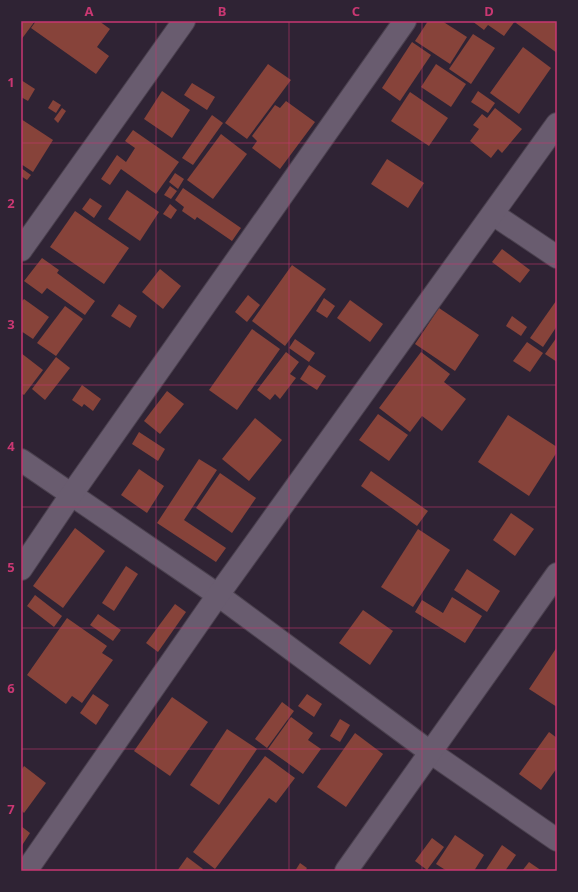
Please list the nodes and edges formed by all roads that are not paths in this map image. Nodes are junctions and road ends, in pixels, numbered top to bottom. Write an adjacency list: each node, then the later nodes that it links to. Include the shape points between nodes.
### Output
1 (184, 21): 5 (street)
2 (405, 21): 8 (street)
3 (557, 124): 4 (street)
4 (493, 214): 6 (street); 11 (street)
5 (21, 250)
6 (557, 257)
7 (21, 460): 8 (street)
8 (71, 494): 9 (street); 11 (street)
9 (21, 569)
10 (557, 574): 12 (street)
11 (218, 595): 12 (street); 14 (street)
12 (430, 752): 13 (street); 15 (street)
13 (557, 840)
14 (26, 871)
15 (346, 871)

